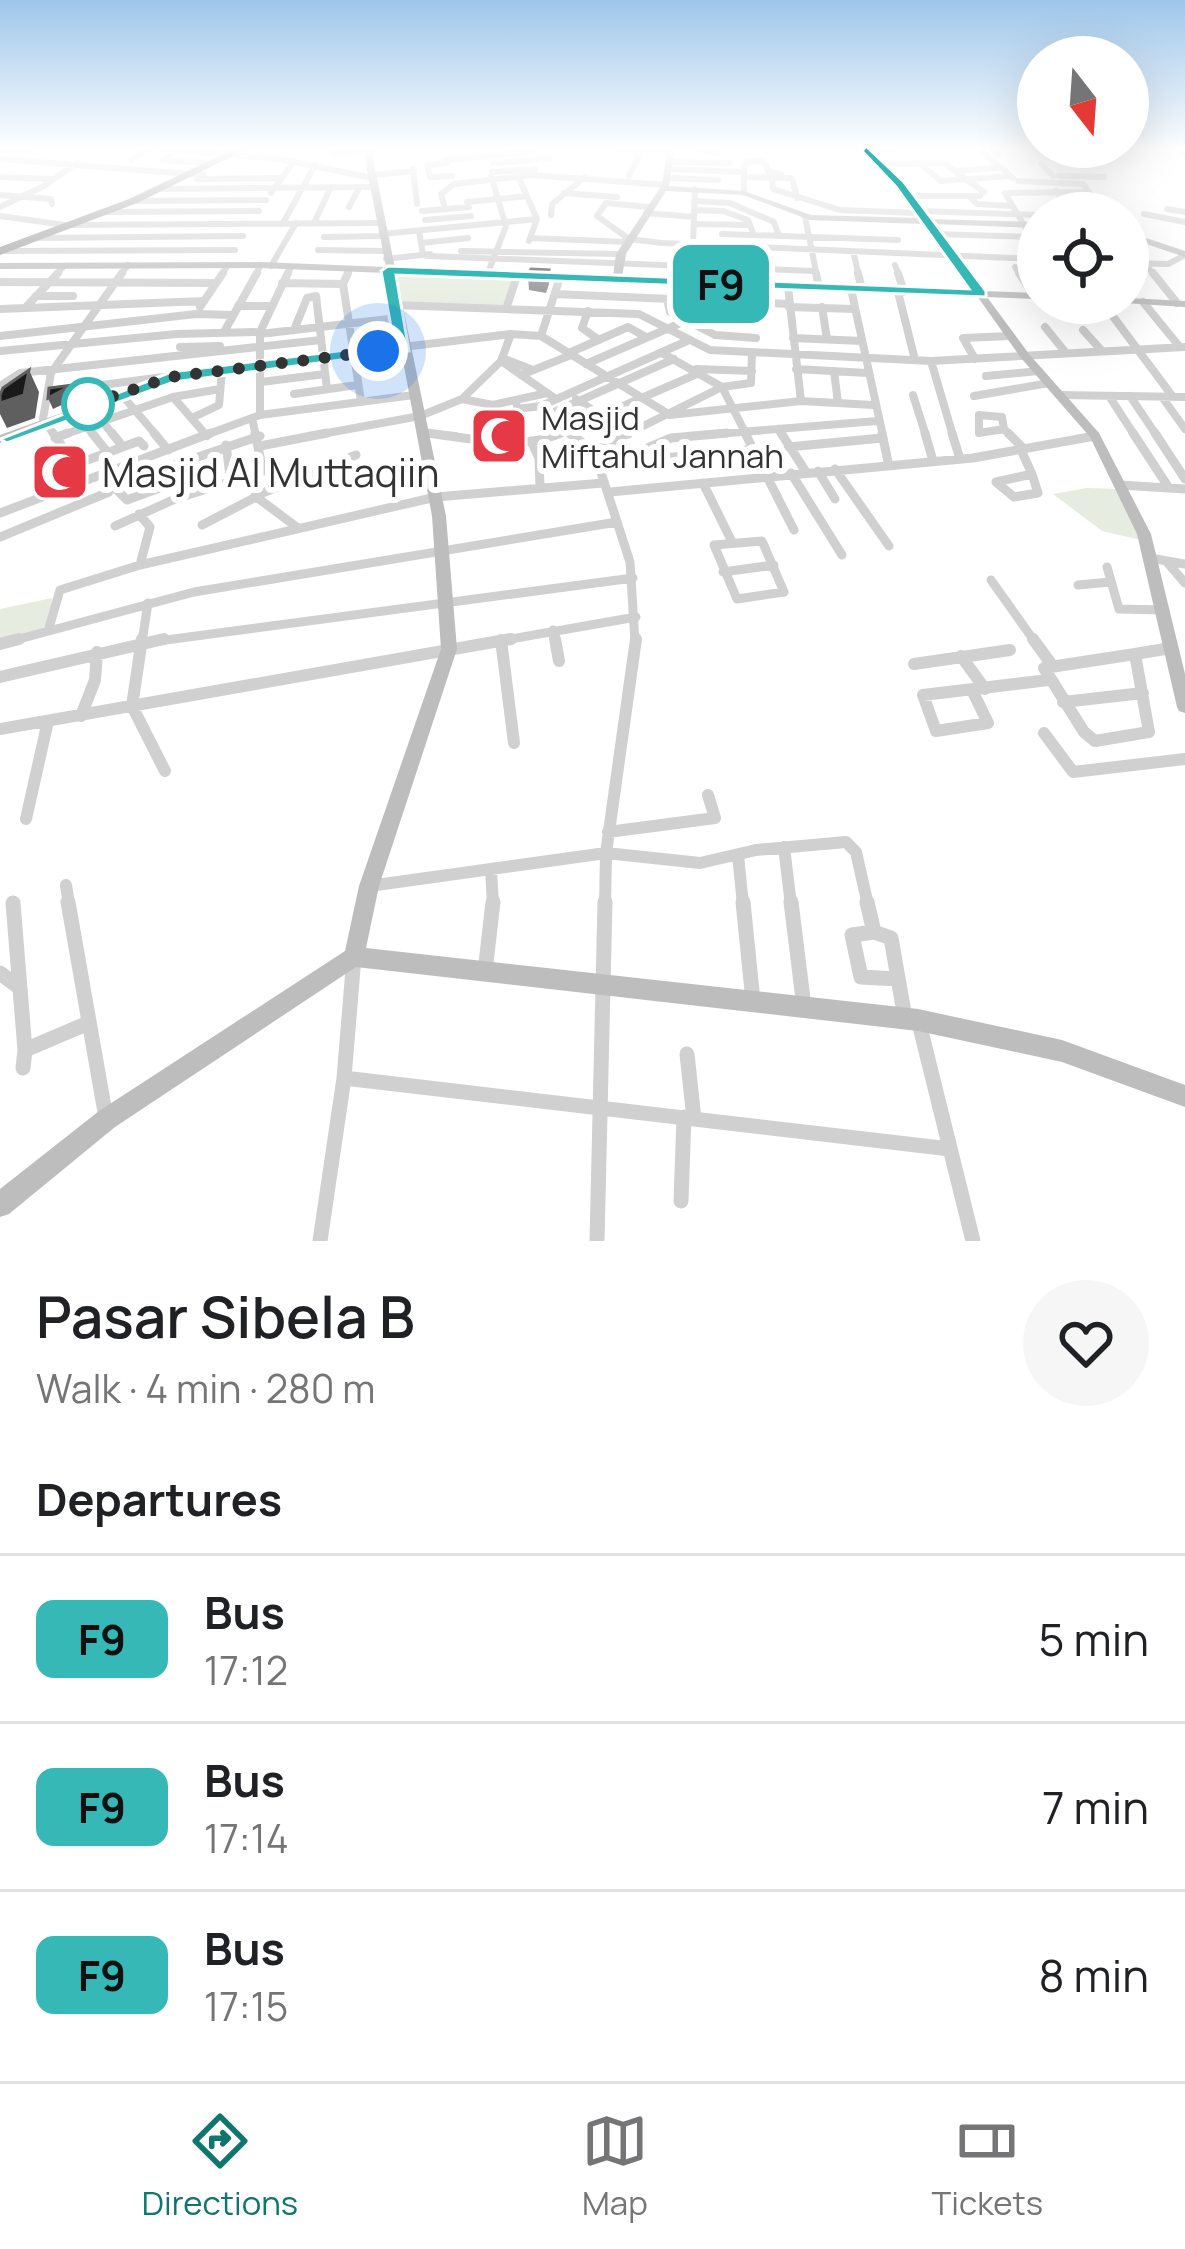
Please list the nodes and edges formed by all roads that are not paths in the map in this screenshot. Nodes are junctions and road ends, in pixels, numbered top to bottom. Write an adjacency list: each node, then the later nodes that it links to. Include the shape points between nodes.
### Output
1 (117, 207): 30 (highway)
2 (156, 207): 31 (street)
3 (262, 207): 27 (street)
4 (292, 207): 48 (street)
5 (322, 207): 50 (street)
6 (377, 207): 62 (main road)
7 (420, 207): 32 (street)
8 (473, 207): 22 (street)
9 (500, 207): 56 (street)
10 (530, 207): 53 (street)
11 (552, 207): 36 (street)
12 (601, 207): 58 (street, via 597,216)
13 (620, 207): 58 (street)
14 (639, 207): 26 (street)
15 (649, 207): 26 (main road)
16 (702, 207): 23 (street)
17 (740, 207): 35 (street)
18 (776, 207): 35 (street)
19 (780, 207): 40 (main road)
20 (820, 207): 39 (street)
21 (915, 207): 37 (main road)
22 (469, 208): 25 (street); 32 (street); 57 (street)
23 (694, 208): 26 (street); 28 (street); 60 (street); 85 (street)
24 (1167, 208): 33 (street)
25 (445, 209): 32 (street)
26 (648, 210): 80 (main road)
27 (259, 211): 31 (street); 52 (street)
28 (723, 211): 41 (street); 60 (street)
29 (0, 212): 44 (street)
30 (103, 212): 31 (street); 54 (highway)
31 (154, 212): 55 (street)
32 (421, 212): 59 (street); 63 (street)
33 (1185, 212)
34 (39, 213): 44 (street)
35 (757, 214): 41 (street); 67 (street, via 775,223)
36 (551, 215)
37 (921, 215): 39 (street); 43 (street, via 956,208); 45 (main road); 46 (main road); 64 (main road)
38 (1149, 215): 47 (street)
39 (838, 216): 40 (main road); 42 (main road); 76 (street)
40 (805, 217): 71 (street)
41 (744, 219): 61 (street)
42 (862, 219): 45 (main road); 78 (street)
43 (1017, 219)
44 (22, 220): 54 (street)
45 (886, 220): 81 (street)
46 (1017, 220)
47 (1185, 222)
48 (283, 223): 49 (street); 52 (street)
49 (296, 223): 50 (street); 122 (street)
50 (314, 223): 51 (street)
51 (330, 223): 62 (street); 70 (street)
52 (251, 224): 55 (street); 66 (street)
53 (535, 224): 56 (street); 75 (street); 79 (street)
54 (66, 225): 55 (street); 72 (highway)
55 (143, 225): 73 (street)
56 (506, 225): 57 (street); 88 (street)
57 (470, 226): 59 (street); 74 (street)
58 (611, 226): 80 (street)
59 (424, 230): 63 (street); 83 (street)
60 (722, 230): 61 (street); 86 (street)
61 (753, 230): 67 (street)
62 (381, 231): 63 (street); 70 (street); 109 (main road)
63 (402, 232)
64 (935, 234): 65 (street); 105 (main road)
65 (980, 235): 68 (street); 106 (street)
66 (243, 236): 73 (street); 95 (street)
67 (779, 236): 71 (street)
68 (1005, 236): 69 (street); 111 (street)
69 (1017, 236)
70 (324, 237): 96 (street)
71 (808, 237): 76 (street); 93 (street)
72 (32, 238): 73 (street); 91 (highway)
73 (133, 238): 94 (street)
74 (469, 238): 83 (street); 97 (street)
75 (530, 238): 79 (street); 92 (street)
76 (839, 238): 77 (street)
77 (859, 238): 78 (street); 99 (street)
78 (870, 239): 81 (street)
79 (568, 240): 82 (street)
80 (629, 240): 82 (street); 84 (street); 108 (main road)
81 (898, 240): 100 (street)
82 (581, 241): 102 (street)
83 (421, 243): 104 (street)
84 (662, 243): 85 (street); 117 (street)
85 (693, 244): 86 (street); 125 (street)
86 (722, 245): 87 (street); 126 (street)
87 (749, 247): 89 (street); 129 (street)
88 (497, 248): 92 (street); 97 (street); 107 (street)
89 (779, 248): 93 (street); 130 (street)
90 (1149, 248): 103 (main road)
91 (3, 249): 94 (street)
92 (527, 249): 98 (street)
93 (810, 249): 99 (street); 131 (street)
94 (122, 250): 95 (street); 114 (street)
95 (235, 250): 116 (street)
96 (318, 250): 109 (street); 124 (street)
97 (473, 250): 104 (street)
98 (550, 250): 102 (street); 110 (street)
99 (858, 251): 100 (street); 148 (street)
100 (907, 253): 105 (street)
101 (1149, 253): 113 (street)
102 (572, 254): 108 (street); 108 (street); 110 (street)
103 (1185, 254): 113 (street)
104 (423, 255): 107 (street); 109 (street)
105 (951, 255): 106 (street); 151 (main road)
106 (989, 256): 111 (street)
107 (493, 259): 110 (street); 132 (street)
108 (620, 259): 117 (street); 135 (main road)
109 (386, 260): 128 (main road); 132 (main road); 168 (main road)
110 (551, 260): 134 (street)
111 (1015, 262): 119 (street)
112 (1149, 263): 113 (street)
113 (1171, 263)
114 (110, 265): 115 (main road); 121 (main road)
115 (128, 265): 116 (main road); 139 (street)
116 (227, 265): 122 (main road); 140 (street)
117 (656, 265): 125 (street)
118 (895, 265): 149 (street)
119 (1017, 265)
120 (0, 266): 121 (main road)
121 (64, 266): 138 (street)
122 (266, 266): 123 (main road); 170 (street)
123 (291, 267): 124 (main road); 141 (street)
124 (310, 267): 128 (main road)
125 (692, 267): 126 (street); 142 (street)
126 (723, 267): 129 (street)
127 (1149, 267): 167 (street)
128 (350, 268): 143 (street)
129 (751, 268): 130 (street); 145 (street)
130 (783, 270): 131 (street)
131 (815, 271): 147 (street)
132 (487, 275): 133 (main road)
133 (517, 276): 134 (main road); 174 (street)
134 (556, 277): 135 (main road); 150 (street)
135 (617, 280): 136 (main road)
136 (645, 281): 142 (main road); 158 (street)
137 (0, 282): 138 (street)
138 (47, 283): 139 (street); 154 (street)
139 (115, 283): 140 (street); 163 (street)
140 (216, 283): 162 (street)
141 (282, 283): 143 (street); 152 (street)
142 (692, 283): 144 (main road)
143 (343, 284): 156 (street)
144 (710, 284): 145 (main road); 161 (street)
145 (752, 285): 146 (main road)
146 (788, 286): 147 (main road); 169 (street)
147 (819, 288): 148 (main road)
148 (856, 290): 149 (main road); 176 (street)
149 (901, 292): 151 (main road); 231 (street)
150 (555, 293): 158 (street); 178 (street)
151 (980, 294): 153 (main road); 202 (main road)
152 (277, 295): 157 (street); 171 (street)
153 (1017, 295)
154 (35, 296): 155 (street); 172 (street)
155 (73, 296)
156 (345, 297): 157 (street); 187 (street)
157 (314, 298): 192 (street); 194 (street)
158 (642, 298): 159 (street); 182 (street)
159 (667, 298): 160 (street); 185 (street, via 668,311)
160 (694, 299): 161 (street); 180 (street)
161 (710, 300): 164 (street)
162 (204, 301): 163 (street); 181 (street)
163 (99, 302): 172 (street); 190 (street)
164 (728, 302): 166 (street); 186 (street)
165 (1149, 302): 167 (main road)
166 (755, 303): 169 (street); 188 (street)
167 (1181, 303)
168 (394, 304): 174 (street); 184 (main road)
169 (789, 305): 173 (street); 205 (street)
170 (238, 306): 171 (street); 183 (street)
171 (272, 306): 198 (street)
172 (26, 307): 175 (street)
173 (822, 307): 176 (street); 206 (street)
174 (506, 308): 178 (street)
175 (0, 309)
176 (855, 309): 210 (street)
177 (1149, 309): 215 (street)
178 (550, 310): 179 (street); 201 (street)
179 (588, 311): 182 (street); 208 (street, via 582,328)
180 (706, 312): 185 (street); 186 (street)
181 (196, 314): 183 (street); 190 (street)
182 (639, 314): 193 (street)
183 (232, 315): 196 (street)
184 (397, 318): 187 (street); 213 (main road)
185 (687, 321): 193 (street); 204 (street, via 715,335)
186 (730, 322): 188 (street)
187 (348, 323): 192 (street); 223 (street)
188 (755, 324): 204 (street)
189 (1118, 324): 214 (street)
190 (82, 326): 200 (street); 211 (street)
191 (1046, 327): 222 (street)
192 (314, 328): 194 (street); 207 (street)
193 (666, 329): 203 (street); 209 (street)
194 (294, 330): 198 (street)
195 (1083, 330): 216 (street)
196 (224, 332): 197 (street); 198 (street)
197 (188, 333): 211 (street); 218 (street)
198 (260, 333): 212 (street)
199 (511, 334): 201 (street); 213 (street); 228 (street)
200 (0, 335)
201 (541, 336): 224 (street)
202 (1010, 336): 225 (main road); 230 (street, via 963,338)
203 (646, 338): 208 (street, via 628,328); 234 (street)
204 (756, 338): 220 (street)
205 (793, 338): 206 (street); 221 (street)
206 (827, 339): 210 (street)
207 (321, 340): 212 (street); 227 (street)
208 (599, 340): 224 (street)
209 (687, 341): 219 (street); 220 (street)
210 (862, 341): 226 (street)
211 (70, 344): 217 (street); 244 (street)
212 (260, 347): 218 (street); 235 (street)
213 (403, 347): 223 (main road); 266 (main road)
214 (1136, 348): 215 (street); 216 (street); 273 (street)
215 (1183, 349)
216 (1102, 350): 222 (street)
217 (0, 351)
218 (176, 352): 233 (street); 250 (street)
219 (662, 352): 229 (street); 251 (street)
220 (754, 352): 221 (street); 240 (street)
221 (794, 353): 226 (street); 236 (street)
222 (1066, 353): 225 (street)
223 (353, 354): 227 (main road); 256 (street)
224 (570, 354): 234 (street); 237 (street)
225 (1025, 356): 230 (street); 242 (main road)
226 (865, 357): 231 (street); 247 (street)
227 (324, 358): 235 (main road); 246 (street)
228 (501, 359): 237 (street); 248 (street); 274 (street)
229 (674, 359): 239 (street); 255 (street)
230 (975, 359): 232 (street)
231 (915, 360): 232 (street)
232 (931, 361): 323 (street)
233 (122, 364): 244 (street); 263 (street)
234 (586, 364): 251 (street)
235 (260, 366): 238 (main road); 254 (street)
236 (796, 369): 241 (street); 278 (street)
237 (533, 370): 248 (street)
238 (222, 371): 250 (main road); 260 (street)
239 (694, 371): 240 (street); 257 (street); 275 (street)
240 (752, 371): 257 (street, via 751,383)
241 (834, 371): 247 (street); 279 (street)
242 (1039, 371): 249 (street); 262 (main road)
243 (0, 373): 245 (street)
244 (51, 373): 245 (street); 253 (street); 288 (street)
245 (20, 374): 258 (street)
246 (325, 374): 252 (street); 261 (street)
247 (867, 374): 280 (street)
248 (521, 375): 269 (street)
249 (986, 376)
250 (171, 377): 263 (main road)
251 (605, 377): 255 (street); 265 (street)
252 (293, 378): 254 (street); 264 (street)
253 (40, 381)
254 (260, 382): 285 (street)
255 (616, 384): 275 (street); 277 (street)
256 (357, 385): 261 (street); 276 (street)
257 (722, 387): 281 (street); 284 (street)
258 (0, 388)
259 (73, 389): 263 (street)
260 (220, 389): 272 (street); 286 (street, via 218,406)
261 (327, 389): 264 (street)
262 (1054, 389): 268 (street); 270 (street); 302 (main road)
263 (119, 390): 282 (street); 288 (main road)
264 (294, 394): 283 (street)
265 (568, 394): 269 (street); 277 (street)
266 (414, 395): 276 (street); 293 (main road)
267 (914, 395): 325 (street)
268 (1109, 395): 271 (street); 344 (street)
269 (552, 396): 274 (street, via 494,407); 309 (street, via 517,406)
270 (974, 396)
271 (1130, 396): 273 (street); 335 (street)
272 (173, 397): 282 (street); 286 (street)
273 (1174, 397): 297 (street)
274 (462, 399): 293 (street)
275 (641, 399): 284 (street); 287 (street)
276 (361, 401): 283 (street)
277 (579, 402): 287 (street); 300 (street, via 545,416)
278 (800, 402): 279 (street); 281 (street); 292 (street)
279 (838, 403): 280 (street)
280 (873, 405): 289 (street)
281 (734, 409): 284 (street); 299 (street)
282 (135, 410): 290 (street); 316 (street)
283 (294, 410): 285 (street)
284 (666, 414): 298 (street)
285 (256, 416): 291 (street); 308 (street)
286 (192, 418): 301 (street)
287 (602, 418): 298 (street); 300 (street)
288 (43, 419): 303 (street); 305 (main road)
289 (877, 421): 292 (street); 304 (street)
290 (102, 422): 294 (street); 313 (street)
291 (235, 424): 301 (street); 306 (street)
292 (818, 424): 295 (street); 310 (street)
293 (422, 425): 308 (street); 309 (street); 346 (main road)
294 (87, 427): 303 (street); 319 (street)
295 (778, 429): 299 (street); 314 (street)
296 (1004, 429): 296 (street, via 975,433 980,414 1002,417); 317 (street)
297 (1185, 429)
298 (635, 431): 307 (street); 318 (street)
299 (746, 431): 307 (street); 315 (street)
300 (567, 434): 309 (street); 318 (street)
301 (207, 436): 316 (street)
302 (1095, 436): 317 (street); 339 (main road)
303 (55, 438): 327 (street)
304 (882, 438): 310 (street); 326 (street)
305 (0, 439)
306 (242, 440): 308 (street); 312 (street)
307 (663, 440): 321 (street); 324 (street)
308 (260, 441): 338 (street, via 263,472)
309 (526, 441): 341 (street, via 539,458)
310 (832, 442): 314 (street)
311 (144, 446): 313 (street)
312 (226, 446): 322 (street); 338 (street)
313 (123, 447): 319 (street)
314 (788, 447): 329 (street)
315 (755, 449): 321 (street); 334 (street)
316 (168, 450): 332 (street)
317 (1023, 450): 323 (street); 331 (street)
318 (594, 451): 342 (street)
319 (108, 453): 327 (street)
320 (356, 455): 345 (street)
321 (674, 457): 324 (street)
322 (190, 459): 333 (street); 340 (street)
323 (959, 459): 325 (street)
324 (632, 461): 343 (street)
325 (933, 461): 326 (street)
326 (888, 463): 328 (street)
327 (74, 465): 336 (street)
328 (835, 469): 329 (street); 358 (street)
329 (812, 472): 330 (street); 347 (street)
330 (790, 473): 334 (street); 360 (street)
331 (1034, 473)
332 (100, 475): 336 (street); 340 (street); 356 (street, via 111,491)
333 (195, 475): 338 (street, via 201,487); 340 (street, via 127,500)
334 (768, 476): 337 (street); 355 (street)
335 (1185, 479)
336 (86, 481): 349 (street)
337 (703, 483): 343 (street); 357 (street)
338 (230, 484): 350 (street, via 187,494)
339 (1120, 485): 344 (street); 361 (main road)
340 (112, 486)
341 (541, 487): 342 (street); 346 (street)
342 (606, 488): 343 (street); 351 (street)
343 (643, 489)
344 (1177, 489): 348 (street)
345 (256, 497): 353 (street); 354 (street)
346 (436, 497): 354 (street); 359 (main road)
347 (836, 500)
348 (1185, 501)
349 (0, 513)
350 (145, 520): 352 (street); 363 (street)
351 (617, 522): 359 (street); 367 (street)
352 (115, 526)
353 (202, 526)
354 (298, 528): 363 (street)
355 (794, 530)
356 (0, 537)
357 (732, 542): 364 (street, via 762,542); 366 (street, via 714,545)
358 (889, 546)
359 (441, 549): 372 (main road); 373 (street)
360 (842, 555)
361 (1158, 560): 362 (street); 370 (street); 374 (main road)
362 (1185, 564)
363 (140, 565): 376 (street, via 64,587)
364 (774, 565): 366 (street); 366 (street, via 784,589 776,597 734,598)
365 (1107, 567): 369 (street)
366 (723, 572)
367 (633, 578): 372 (street); 375 (street)
368 (991, 580): 389 (street)
369 (1104, 583): 371 (street); 374 (street, via 1124,611)
370 (1185, 583)
371 (1078, 585)
372 (445, 600): 379 (street); 382 (main road)
373 (148, 603): 376 (street); 379 (street)
374 (1163, 610): 381 (main road)
375 (636, 616): 377 (street); 406 (street)
376 (50, 628): 380 (street)
377 (553, 630): 378 (street); 387 (street)
378 (502, 640): 382 (street); 401 (street)
379 (143, 642): 384 (street); 395 (street)
380 (0, 644)
381 (1171, 648): 385 (street); 396 (main road)
382 (449, 649): 395 (street); 412 (main road)
383 (1010, 650): 386 (street)
384 (97, 652): 390 (street); 397 (street)
385 (1135, 652): 389 (street); 393 (street)
386 (961, 656): 388 (street); 392 (street)
387 (559, 661)
388 (914, 664)
389 (1052, 664): 391 (street, via 1044,668)
390 (0, 677)
391 (1048, 680): 392 (street); 394 (street)
392 (978, 689): 392 (street, via 923,695 936,731 988,723)
393 (1143, 693): 394 (street); 394 (street, via 1149,732 1099,742)
394 (1063, 702)
395 (132, 706): 397 (street); 403 (street)
396 (1185, 707)
397 (81, 716): 398 (street)
398 (48, 721): 399 (street); 405 (street)
399 (0, 729)
400 (1043, 733): 402 (street, via 1073,772)
401 (514, 743)
402 (1185, 759)
403 (165, 771)
404 (708, 795): 406 (street, via 715,818)
405 (26, 819)
406 (608, 832): 408 (street)
407 (784, 847): 409 (street); 414 (street, via 851,844); 422 (street)
408 (606, 853): 409 (street, via 700,863); 410 (street); 420 (street)
409 (738, 855): 421 (street)
410 (491, 869): 412 (street); 416 (street, via 494,921)
411 (66, 885): 424 (street)
412 (369, 886): 415 (main road)
413 (14, 903): 419 (street)
414 (874, 932): 418 (street, via 889,934); 418 (street, via 852,935 859,973)
415 (354, 957): 416 (main road); 428 (street); 432 (main road)
416 (485, 972): 420 (main road)
417 (0, 973): 419 (street)
418 (898, 979): 423 (street)
419 (20, 988): 425 (street)
420 (605, 988): 421 (main road); 430 (street)
421 (753, 1001): 422 (main road)
422 (804, 1007): 423 (main road)
423 (911, 1019): 429 (main road, via 1062,1051); 433 (street)
424 (86, 1024): 425 (street); 432 (street)
425 (25, 1050): 427 (street)
426 (687, 1054): 431 (street)
427 (23, 1068)
428 (344, 1078): 430 (street); 436 (street)
429 (1185, 1096)
430 (600, 1112): 431 (street); 437 (street)
431 (689, 1118): 433 (street); 434 (street)
432 (107, 1119): 435 (main road)
433 (950, 1149): 438 (street)
434 (681, 1201)
435 (0, 1205)
436 (321, 1240)
437 (597, 1241)
438 (974, 1241)

